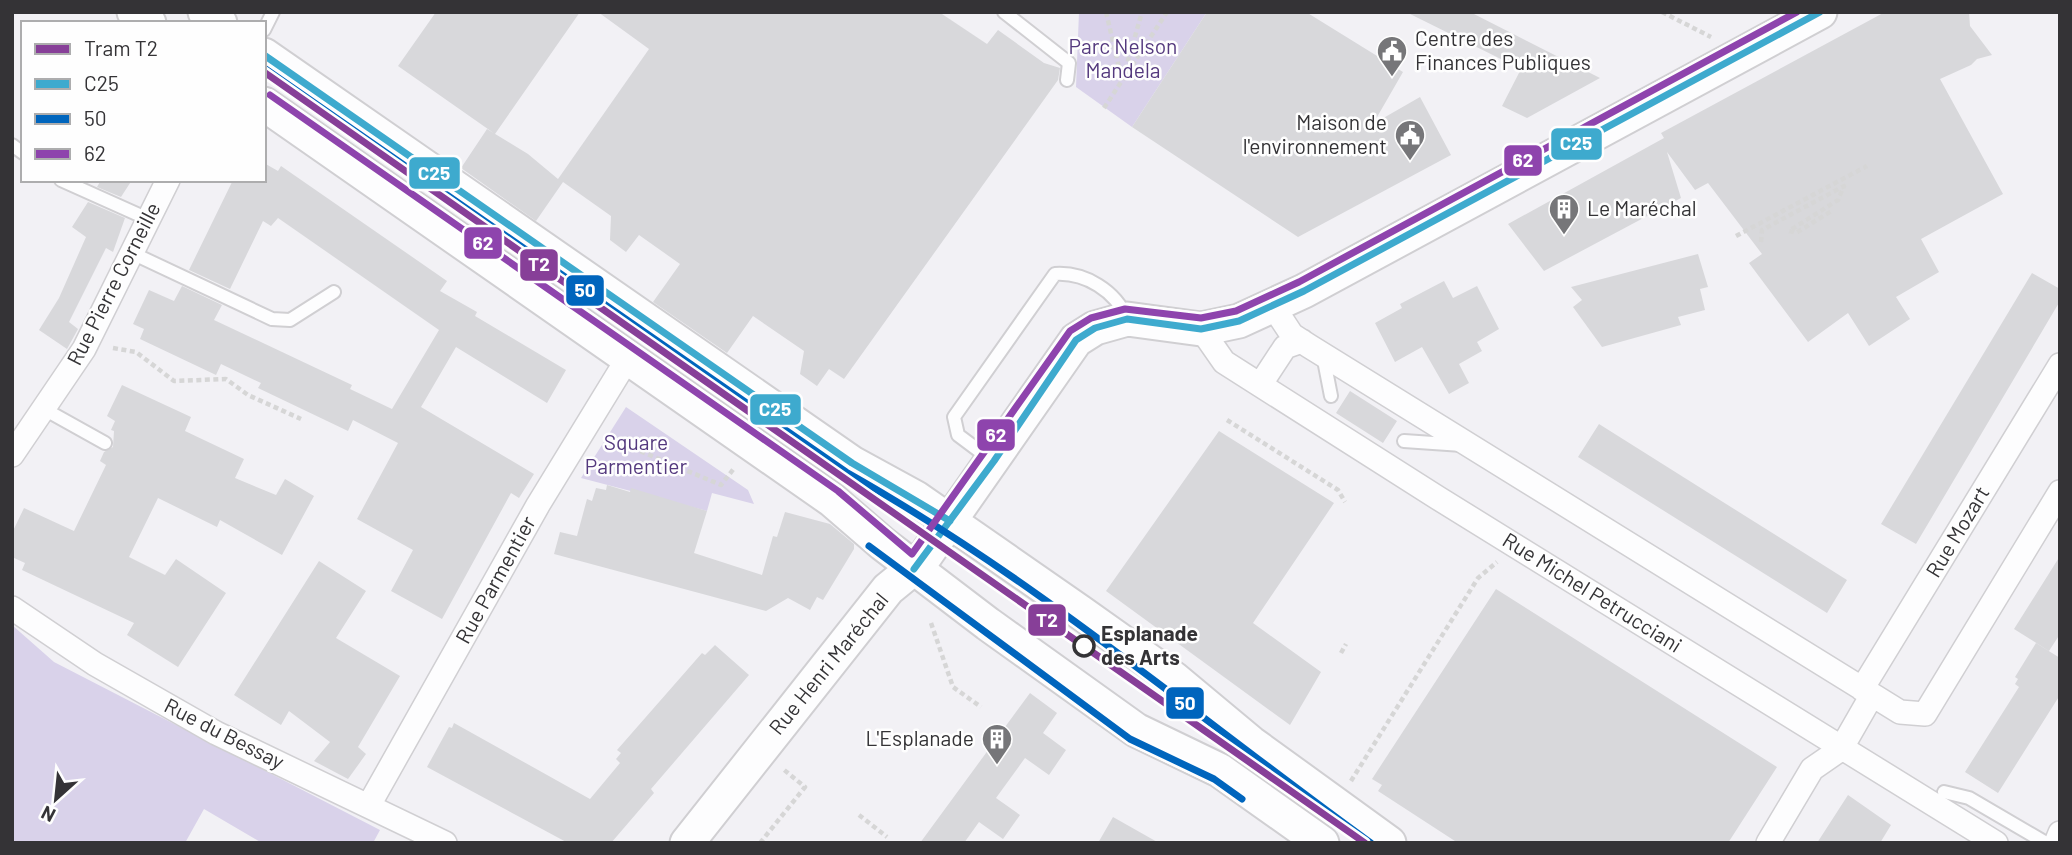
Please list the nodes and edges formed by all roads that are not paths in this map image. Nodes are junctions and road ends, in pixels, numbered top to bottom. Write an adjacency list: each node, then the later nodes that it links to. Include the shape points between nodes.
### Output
1 (1004, 12): 4 (lane, via 1069,63)
2 (1820, 12): 11 (main road, Rue Henri Maréchal)
3 (266, 56): 27 (main road, via 852,463)
4 (1067, 80)
5 (266, 105): 16 (main road)
6 (65, 182): 8 (lane)
7 (166, 182): 8 (street, Rue Pierre Corneille)
8 (148, 219): 9 (street, Rue Pierre Corneille)
9 (132, 253): 10 (lane, via 272,319 290,320); 20 (street, Rue Pierre Corneille, via 90,337)
10 (334, 292)
11 (1273, 306): 13 (main road, Rue Henri Maréchal, via 1239,321); 14 (street, via 1292,335)
12 (1127, 319): 13 (main road, Rue Henri Maréchal); 25 (main road, Rue Henri Maréchal, via 1095,328 1076,340); 25 (lane, via 1119,300 1097,286 1075,273 1055,274 954,417 958,435)
13 (1201, 329): 18 (street, Rue Michel Petrucciani, via 1224,362)
14 (1302, 341): 15 (street); 18 (street, via 1285,347)
15 (1323, 355): 19 (lane); 23 (street)
16 (628, 358): 28 (main road, via 832,500); 33 (street, Rue Parmentier, via 538,505)
17 (2060, 365): 30 (street, Rue Mozart)
18 (1260, 385): 31 (street, Rue Michel Petrucciani)
19 (1331, 396)
20 (44, 409): 22 (lane); 24 (street, Rue Pierre Corneille)
21 (1404, 441): 23 (lane)
22 (105, 443)
23 (1469, 445): 30 (street)
24 (12, 455)
25 (994, 461): 27 (main road, Rue Henri Maréchal)
26 (2060, 492): 30 (street, via 1925,714 1900,712)
27 (950, 521): 28 (main road, Rue Henri Maréchal); 39 (main road, via 1173,678 1251,743)
28 (914, 569): 37 (main road, Rue Henri Maréchal, via 888,589); 38 (main road, via 1136,730 1219,770)
29 (12, 608): 33 (street, Rue du Bessay, via 95,664 216,733)
30 (1867, 692): 31 (street, Rue Mozart)
31 (1841, 749): 40 (street, Rue Mozart, via 1812,769); 41 (street, Rue Michel Petrucciani)
32 (1944, 792): 42 (lane, via 1969,797)
33 (369, 805): 35 (street, Rue du Bessay)
34 (2060, 833): 43 (street)
35 (413, 836): 36 (street, Rue du Bessay)
36 (445, 843)
37 (687, 843)
38 (1322, 843)
39 (1390, 843)
40 (1768, 843)
41 (1996, 843)
42 (2046, 843)
43 (2056, 843)

